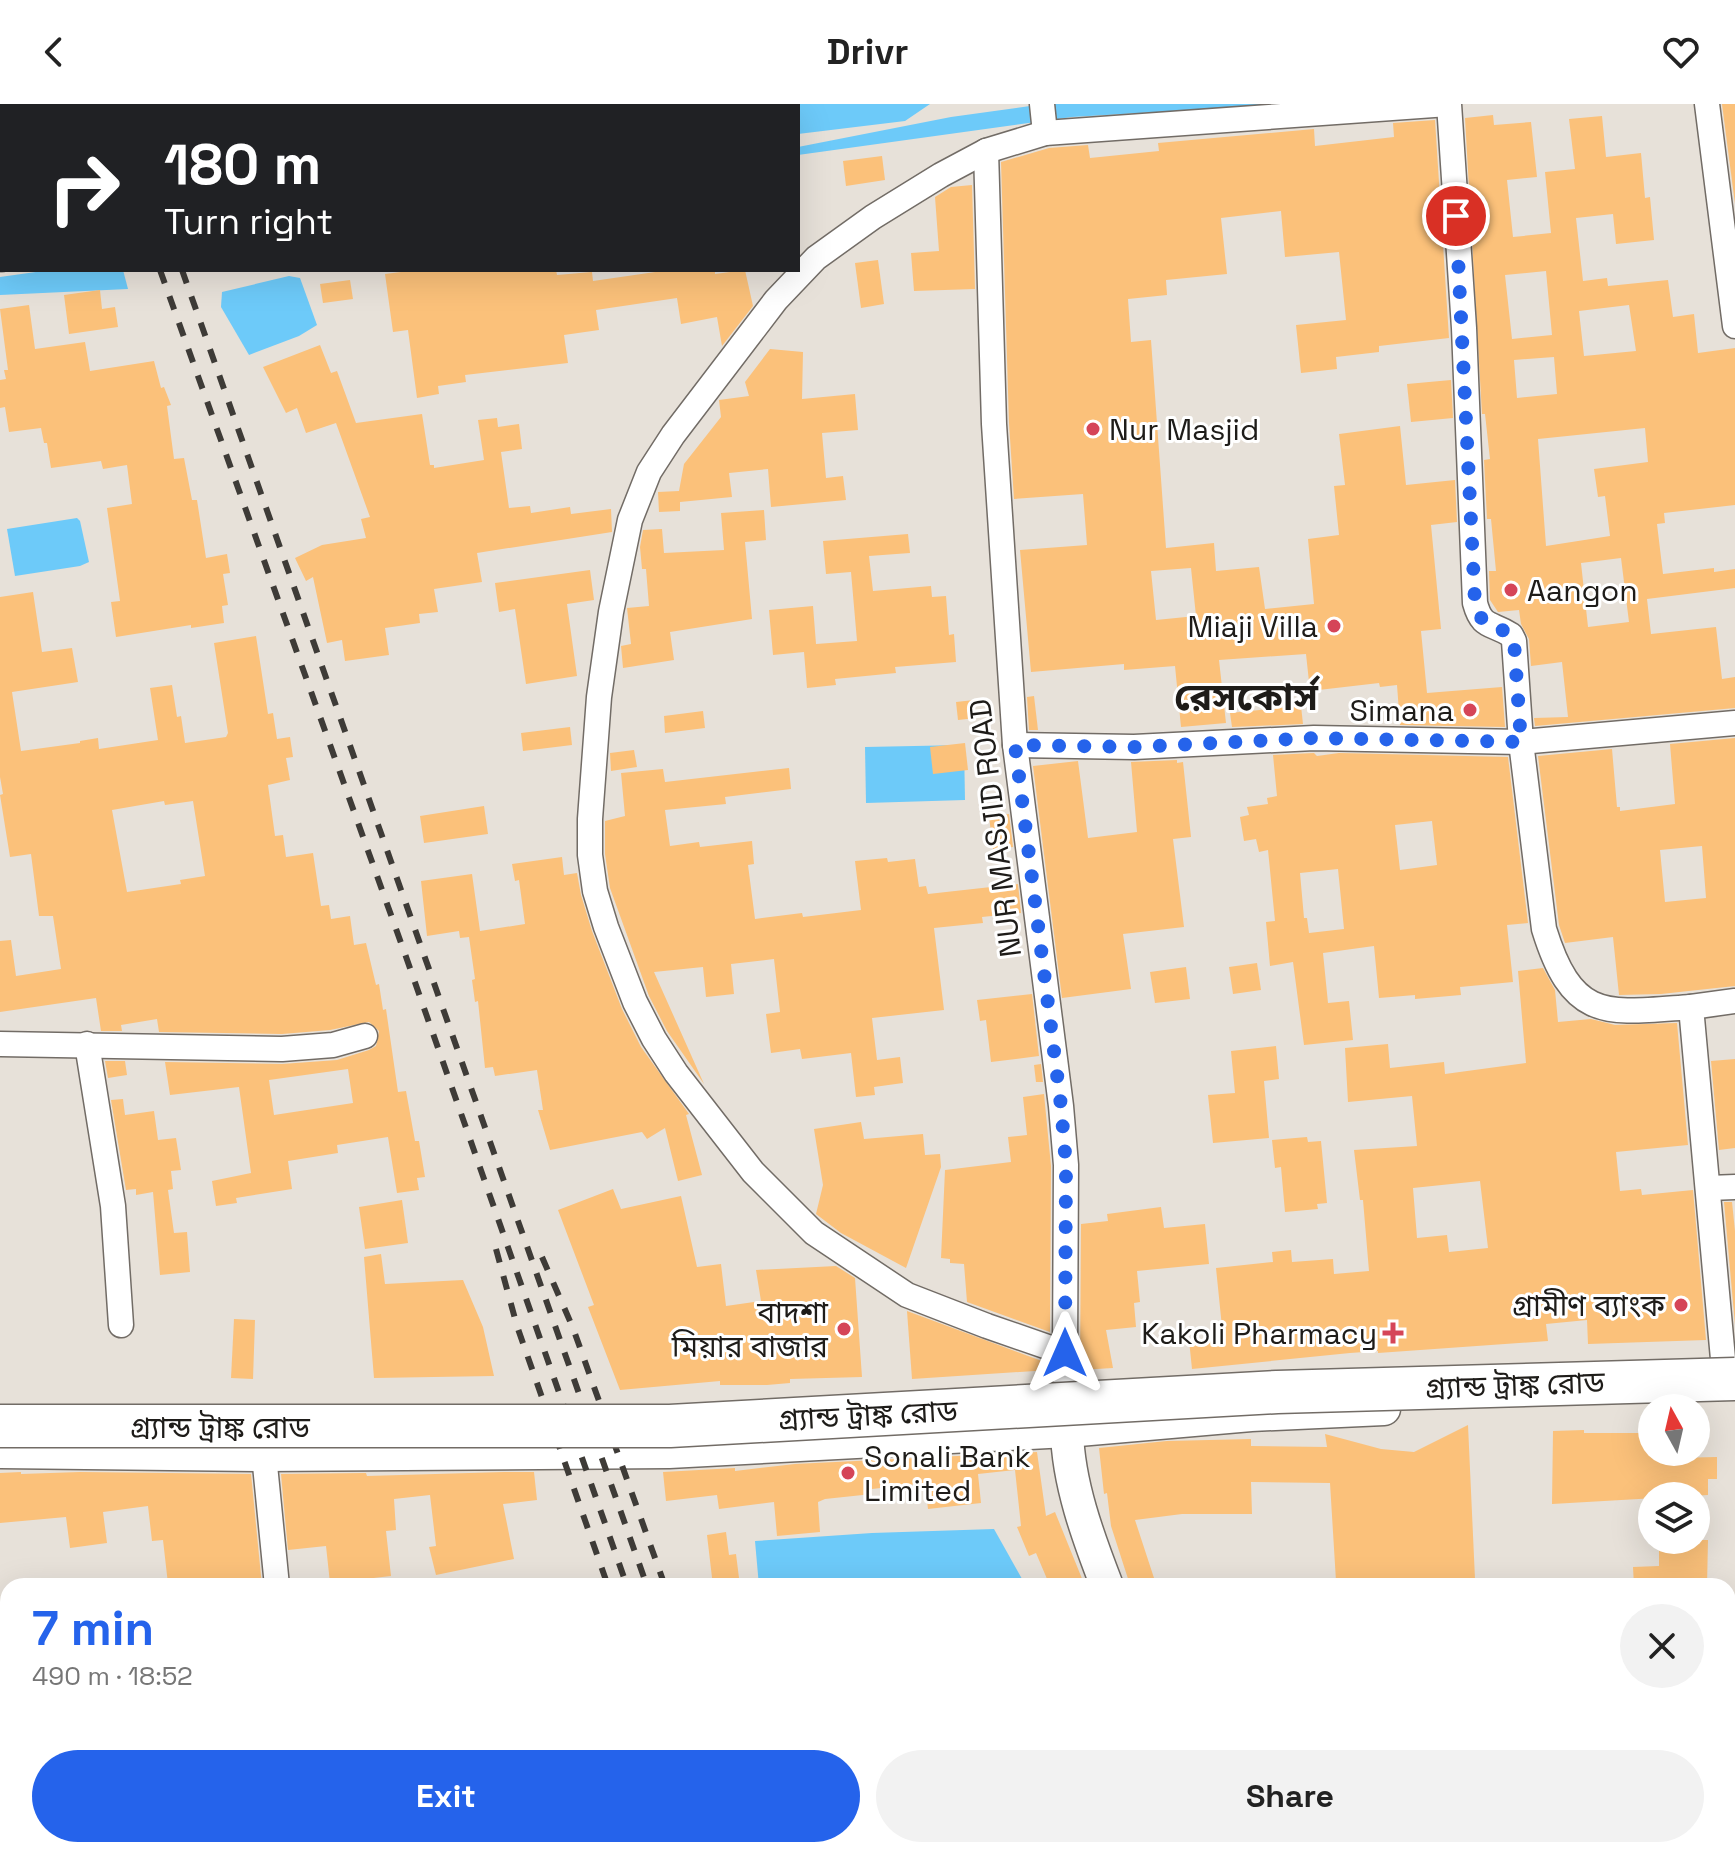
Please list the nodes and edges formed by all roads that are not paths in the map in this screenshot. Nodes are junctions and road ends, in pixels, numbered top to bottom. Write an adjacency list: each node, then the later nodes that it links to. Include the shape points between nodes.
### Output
1 (1042, 104): 5 (street)
2 (1449, 104): 4 (street); 9 (street, via 1475,603 1479,618 1514,641)
3 (1707, 104): 7 (street)
4 (1402, 106): 5 (street)
5 (1045, 133): 6 (street)
6 (986, 151): 10 (street, NUR MASJID ROAD, via 994,424); 19 (street, via 873,217 816,258 738,348 649,472 630,520 611,612 596,725 590,855 606,927 654,1039 743,1160 782,1203 814,1233 907,1295)
7 (1735, 326)
8 (1735, 723): 9 (street)
9 (1521, 742): 10 (street, via 1314,738 1134,747); 12 (street, via 1544,929 1569,986 1596,1007 1618,1012)
10 (1015, 745): 19 (street, NUR MASJID ROAD, via 1066,1165)
11 (1735, 1001): 12 (street)
12 (1691, 1007): 17 (street)
13 (365, 1036): 15 (street, via 282,1049)
14 (0, 1044): 15 (street)
15 (87, 1044): 18 (street, via 113,1206)
16 (1735, 1187): 17 (street)
17 (1709, 1188): 20 (street)
18 (121, 1325)
19 (1065, 1353): 21 (street, NUR MASJID ROAD)
20 (1731, 1366): 21 (street, via 1481,1366); 24 (highway, গ্র্যান্ড ট্রাঙ্ক রোড, bridge, via 670,1426)
21 (1066, 1385): 23 (street, via 548,1416); 25 (street, NUR MASJID ROAD)
22 (1735, 1395): 25 (street, via 1251,1415)
23 (0, 1407)
24 (0, 1426)
25 (1067, 1431): 27 (street, via 669,1452); 29 (street, via 1071,1472)
26 (0, 1452): 27 (street)
27 (264, 1455): 28 (street)
28 (276, 1578)
29 (1104, 1578)

